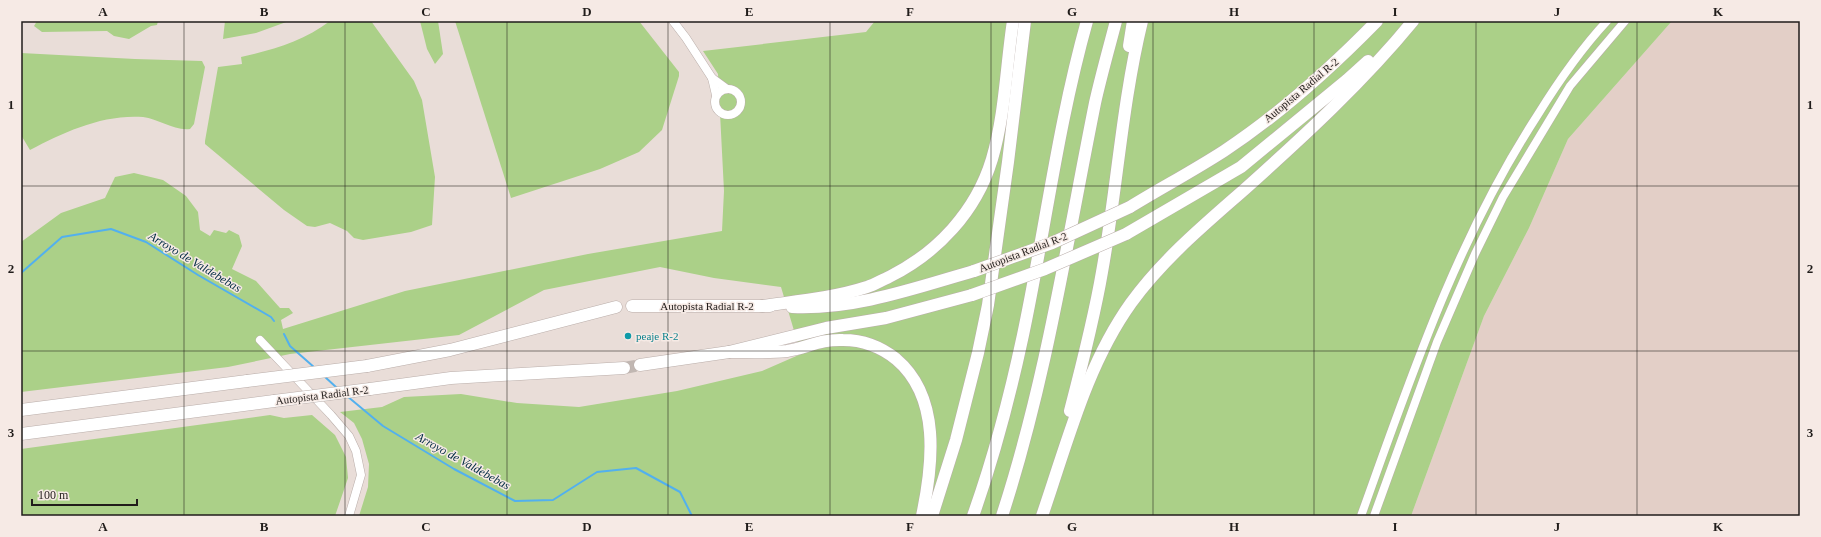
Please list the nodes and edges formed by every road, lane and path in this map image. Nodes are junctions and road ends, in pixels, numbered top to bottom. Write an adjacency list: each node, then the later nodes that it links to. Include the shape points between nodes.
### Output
1 (673, 21): 15 (street)
2 (1012, 21): 20 (highway, via 1001,118 991,160 977,194 953,230 909,267 869,287 842,294)
3 (1025, 21): 30 (highway, via 988,304 956,440)
4 (1087, 21): 31 (highway, via 1051,180 1023,335 1004,415)
5 (1116, 21): 32 (highway, via 1096,101 1050,336 1035,401)
6 (1133, 21): 18 (highway, via 1122,99)
7 (1142, 21): 18 (highway)
8 (1373, 21): 14 (highway)
9 (1377, 21): 14 (highway)
10 (1409, 21): 23 (highway, Autopista Radial R-2, bridge, via 1347,80 1241,167 1126,234 1045,269 972,295 886,318 826,328)
11 (1413, 21): 33 (highway, via 1351,90 1173,252 1131,303 1112,332 1090,378)
12 (1607, 21): 34 (street, via 1589,40 1558,83 1491,192 1424,340)
13 (1625, 21): 35 (street, via 1570,86 1503,197 1437,342)
14 (1358, 41): 20 (highway, Autopista Radial R-2, bridge, via 1329,69 1280,109 1224,150 1130,207 1052,242 974,271 882,297 814,308)
15 (712, 78): 16 (street); 17 (street)
16 (727, 89): 17 (street, via 720,91); 17 (street, via 734,90 741,98 741,106 737,112 730,115 719,112 715,102)
17 (716, 96)
18 (1114, 191): 33 (highway, via 1102,273 1089,335)
19 (632, 306): 20 (highway, Autopista Radial R-2)
20 (762, 306)
21 (616, 307): 26 (highway, bridge, via 450,350 367,366)
22 (260, 340): 28 (street, via 349,436 356,451 361,475)
23 (729, 352): 24 (highway, Autopista Radial R-2); 29 (highway, via 787,351 812,343 842,340 868,344 898,361 918,386 928,419 930,468)
24 (640, 365)
25 (624, 368): 27 (highway, Autopista Radial R-2, bridge, via 451,378)
26 (21, 410)
27 (21, 434)
28 (349, 516)
29 (922, 516)
30 (932, 516)
31 (973, 516)
32 (1002, 516)
33 (1041, 516)
34 (1361, 516)
35 (1374, 516)

